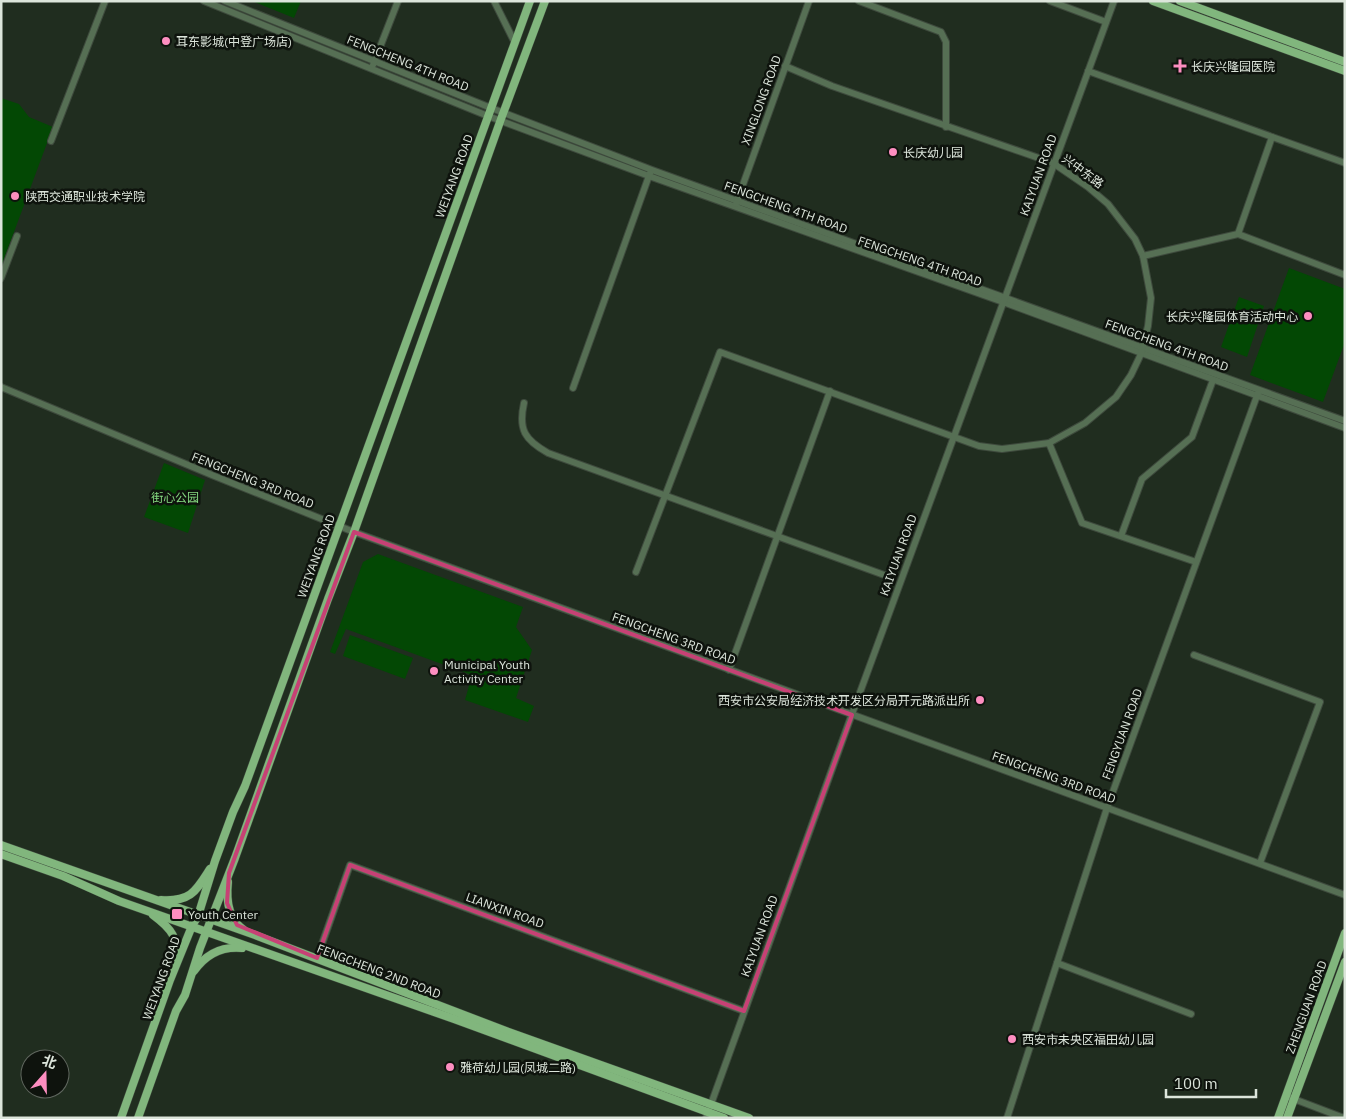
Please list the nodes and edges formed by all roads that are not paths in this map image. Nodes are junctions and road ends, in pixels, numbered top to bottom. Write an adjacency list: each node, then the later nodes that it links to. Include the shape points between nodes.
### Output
1 (106, 1): 26 (street)
2 (204, 1): 19 (street, FENGCHENG 4TH ROAD)
3 (225, 1): 16 (street, FENGCHENG 4TH ROAD)
4 (398, 1): 16 (street)
5 (494, 1): 15 (street)
6 (530, 1): 15 (main road, WEIYANG ROAD)
7 (545, 1): 23 (main road, WEIYANG ROAD)
8 (809, 1): 18 (street, XINGLONG ROAD)
9 (858, 1): 24 (street, via 941,32 946,42)
10 (1050, 1): 14 (street)
11 (1114, 1): 14 (street, KAIYUAN ROAD)
12 (1153, 1): 21 (main road)
13 (1180, 1): 17 (main road)
14 (1106, 22): 20 (street, KAIYUAN ROAD)
15 (515, 43): 22 (main road, WEIYANG ROAD)
16 (375, 61): 19 (street); 22 (street, FENGCHENG 4TH ROAD)
17 (1345, 62)
18 (784, 66): 24 (street, 兴中东路); 30 (street, XINGLONG ROAD)
19 (372, 68): 22 (street, FENGCHENG 4TH ROAD)
20 (1088, 71): 25 (street); 28 (street, KAIYUAN ROAD)
21 (1345, 71)
22 (490, 112): 23 (street, FENGCHENG 4TH ROAD); 49 (main road, WEIYANG ROAD)
23 (502, 116): 29 (street, FENGCHENG 4TH ROAD); 50 (main road, WEIYANG ROAD)
24 (946, 127): 28 (street, 兴中东路)
25 (1272, 138): 27 (street); 31 (street)
26 (52, 140)
27 (1345, 163)
28 (1054, 164): 33 (street, 兴中东路, via 1088,186 1108,204 1135,238); 36 (street, KAIYUAN ROAD)
29 (651, 173): 30 (street, FENGCHENG 4TH ROAD); 40 (street)
30 (736, 204): 36 (street, FENGCHENG 4TH ROAD)
31 (1238, 234): 33 (street); 34 (street)
32 (17, 236): 35 (street)
33 (1143, 256): 37 (street, 兴中东路, via 1151,298)
34 (1345, 275)
35 (1, 278)
36 (1004, 299): 37 (street, FENGCHENG 4TH ROAD); 46 (street, KAIYUAN ROAD)
37 (1142, 351): 38 (street, FENGCHENG 4TH ROAD); 42 (street, FENGCHENG 4TH ROAD); 47 (street, 兴中东路, via 1132,375 1116,397 1085,423)
38 (1213, 380): 42 (street, FENGCHENG 4TH ROAD); 51 (street, via 1192,437 1142,479)
39 (1, 387): 49 (street, FENGCHENG 3RD ROAD)
40 (573, 388)
41 (830, 391): 46 (street); 48 (street, via 720,352); 52 (street)
42 (1259, 393): 44 (street, FENGCHENG 4TH ROAD); 45 (street, FENGCHENG 4TH ROAD); 53 (street, FENGYUAN ROAD)
43 (524, 404): 48 (street, via 523,431 532,444 548,453)
44 (1345, 421)
45 (1345, 428)
46 (954, 437): 47 (street, via 979,446 1002,449); 58 (street, KAIYUAN ROAD)
47 (1049, 443): 51 (street, via 1082,523)
48 (666, 496): 52 (street); 54 (street)
49 (339, 527): 50 (street, FENGCHENG 3RD ROAD); 62 (main road, WEIYANG ROAD)
50 (354, 532): 57 (street, FENGCHENG 3RD ROAD); 64 (main road, WEIYANG ROAD)
51 (1121, 536): 53 (street)
52 (778, 537): 55 (street); 57 (street)
53 (1196, 562): 59 (street, FENGYUAN ROAD)
54 (636, 572)
55 (887, 576)
56 (1194, 655): 63 (street, via 1320,702)
57 (729, 670): 58 (street, FENGCHENG 3RD ROAD)
58 (852, 715): 59 (street, FENGCHENG 3RD ROAD); 80 (street, KAIYUAN ROAD)
59 (1107, 808): 63 (street, FENGCHENG 3RD ROAD); 77 (street, FENGYUAN ROAD)
60 (1, 845): 66 (main road, FENGCHENG 2ND ROAD)
61 (1, 854): 67 (main road, FENGCHENG 2ND ROAD)
62 (215, 861): 66 (main road, via 190,896 175,900); 68 (main road, WEIYANG ROAD)
63 (1260, 863): 65 (street, FENGCHENG 3RD ROAD)
64 (229, 873): 69 (main road, WEIYANG ROAD); 73 (main road, via 227,903 231,915 241,928)
65 (1345, 895)
66 (140, 896): 68 (main road, FENGCHENG 2ND ROAD)
67 (138, 908): 70 (main road, FENGCHENG 2ND ROAD); 79 (main road, via 162,921 173,935 176,952)
68 (198, 916): 69 (main road, FENGCHENG 2ND ROAD); 70 (main road, WEIYANG ROAD)
69 (211, 920): 71 (main road, WEIYANG ROAD); 73 (main road, FENGCHENG 2ND ROAD)
70 (192, 926): 71 (main road, FENGCHENG 2ND ROAD); 79 (main road, WEIYANG ROAD)
71 (207, 932): 74 (main road, FENGCHENG 2ND ROAD); 78 (main road, WEIYANG ROAD)
72 (1345, 933): 82 (main road, ZHENGUAN ROAD)
73 (254, 935): 75 (main road, FENGCHENG 2ND ROAD)
74 (263, 952): 78 (main road, via 232,947 219,949 204,960); 84 (main road, FENGCHENG 2ND ROAD, via 454,1018)
75 (317, 958): 80 (street, LIANXIN ROAD, via 350,865); 83 (main road, FENGCHENG 2ND ROAD, via 490,1025)
76 (1345, 962): 82 (main road, ZHENGUAN ROAD, via 1298,1091)
77 (1057, 963): 81 (street); 89 (street, FENGYUAN ROAD)
78 (191, 977): 86 (main road, WEIYANG ROAD)
79 (170, 980): 85 (main road, WEIYANG ROAD)
80 (744, 1011): 83 (street, KAIYUAN ROAD)
81 (1191, 1014)
82 (1290, 1098): 90 (main road, ZHENGUAN ROAD); 91 (main road, ZHENGUAN ROAD); 92 (street)
83 (711, 1104): 84 (street, KAIYUAN ROAD); 88 (main road, FENGCHENG 2ND ROAD)
84 (707, 1115): 87 (main road, FENGCHENG 2ND ROAD)
85 (122, 1118)
86 (138, 1118)
87 (724, 1118)
88 (749, 1118)
89 (1007, 1118)
90 (1278, 1118)
91 (1287, 1118)
92 (1344, 1118)

